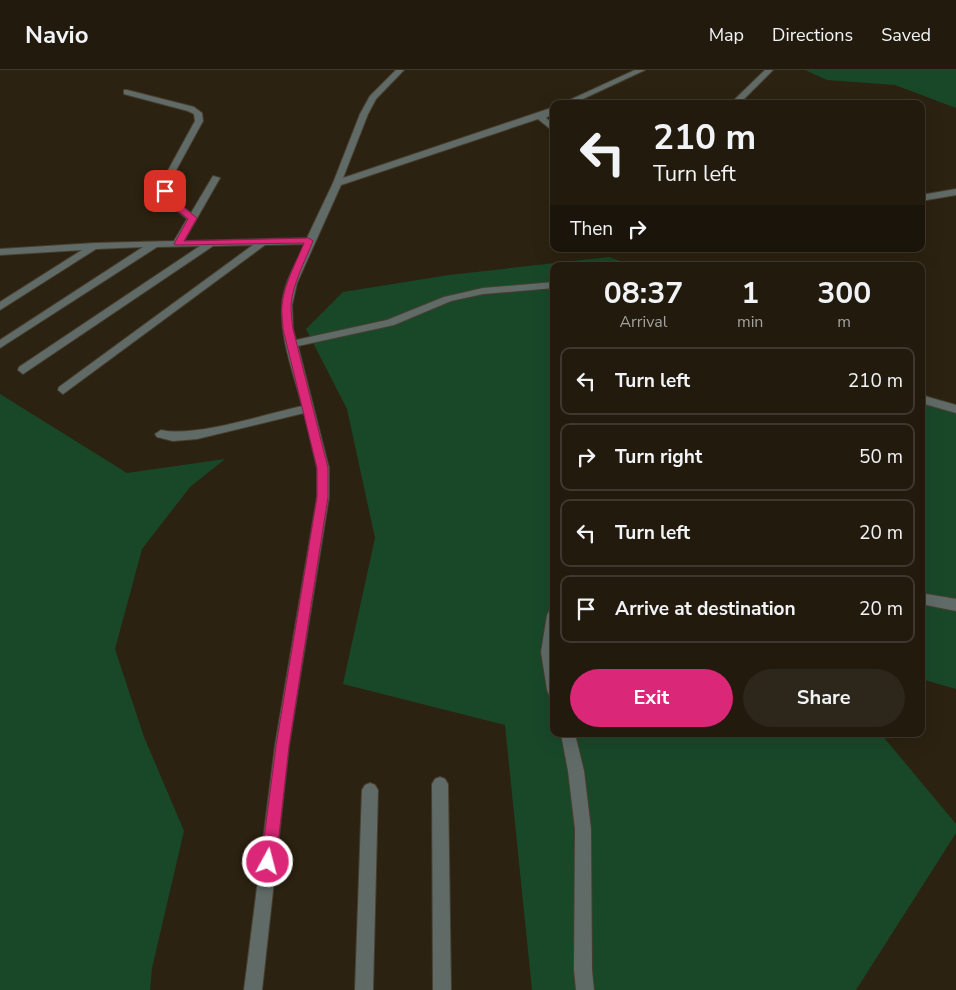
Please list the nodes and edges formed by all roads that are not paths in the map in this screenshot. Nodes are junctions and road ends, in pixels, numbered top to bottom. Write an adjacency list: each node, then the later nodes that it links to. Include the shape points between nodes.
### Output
1 (400, 70): 11 (street, via 368,106)
2 (642, 70): 5 (street)
3 (768, 70): 6 (street)
4 (127, 92): 14 (street, via 198,113 199,121 164,184 169,199)
5 (574, 100)
6 (738, 100)
7 (550, 111): 8 (street)
8 (544, 114): 9 (street, via 542,118); 11 (street)
9 (550, 126)
10 (216, 178): 14 (street)
11 (337, 183): 15 (street)
12 (956, 192): 13 (street)
13 (925, 197)
14 (192, 218): 19 (street)
15 (309, 241): 16 (street); 24 (street, via 287,305)
16 (263, 242): 17 (street); 27 (street)
17 (210, 243): 19 (street); 26 (street)
18 (155, 244): 19 (street); 20 (street); 25 (street)
19 (178, 244)
20 (95, 246): 21 (street); 23 (street)
21 (0, 252)
22 (550, 285): 24 (street, via 484,291 448,299 390,323)
23 (0, 307)
24 (292, 344): 29 (street)
25 (0, 345)
26 (23, 370)
27 (63, 390)
28 (925, 400): 30 (street)
29 (308, 408): 31 (street, via 197,435 173,437); 39 (street, via 323,468 323,497 282,746)
30 (956, 409)
31 (161, 434)
32 (925, 599): 33 (street)
33 (956, 605)
34 (550, 632): 35 (street, via 547,646)
35 (550, 677)
36 (569, 737): 42 (street, via 582,829)
37 (440, 784): 41 (street)
38 (370, 790): 40 (street)
39 (253, 990)
40 (364, 990)
41 (442, 990)
42 (585, 990)

